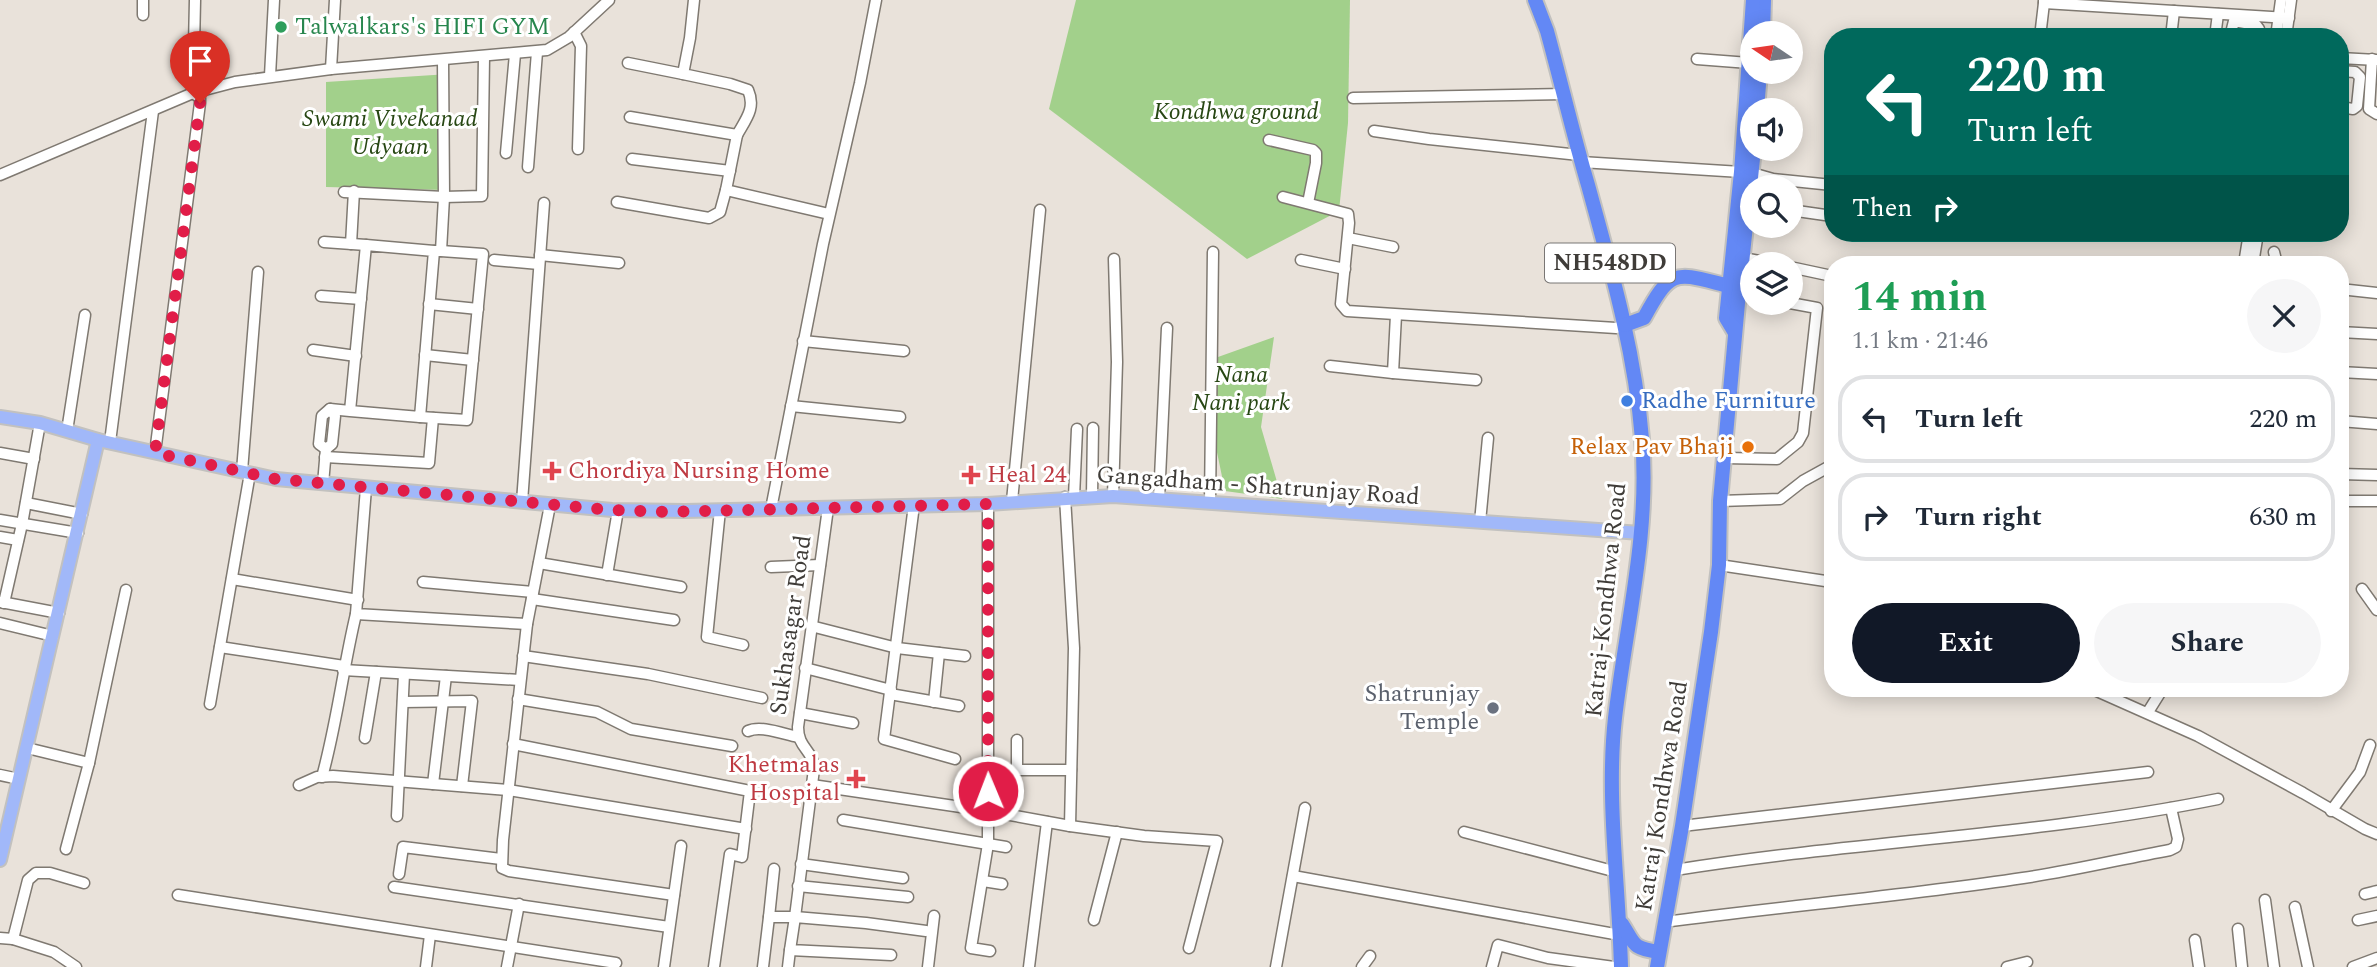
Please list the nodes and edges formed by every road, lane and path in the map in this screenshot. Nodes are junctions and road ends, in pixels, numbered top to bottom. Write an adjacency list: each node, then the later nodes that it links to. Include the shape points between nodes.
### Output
1 (143, 0): 16 (street)
2 (195, 0): 42 (street)
3 (274, 0): 40 (street)
4 (335, 0): 37 (street)
5 (609, 0): 27 (street)
6 (694, 0): 39 (street)
7 (876, 0): 70 (street)
8 (1535, 0): 43 (highway, Katraj-Kondhwa Road / NH548DD)
9 (1753, 0): 18 (highway)
10 (1765, 0): 19 (highway)
11 (2281, 0): 17 (street)
12 (2291, 0): 17 (street)
13 (2044, 2): 14 (street); 20 (street)
14 (2174, 11): 15 (street); 21 (street)
15 (2218, 14): 17 (street); 22 (street)
16 (143, 15)
17 (2283, 17): 25 (street); 26 (street)
18 (1754, 21)
19 (1764, 21)
20 (2041, 28)
21 (2172, 28)
22 (2216, 28)
23 (2233, 28): 24 (street, via 2234,21)
24 (2258, 28)
25 (2279, 28)
26 (2285, 28)
27 (574, 32): 28 (street); 52 (street, via 581,46)
28 (537, 52): 29 (street); 57 (street)
29 (515, 54): 30 (street); 53 (street)
30 (484, 57): 33 (street); 63 (street, via 482,196)
31 (2349, 58): 32 (street)
32 (2374, 59): 47 (street, via 2369,109)
33 (443, 60): 37 (street); 63 (street)
34 (1698, 60): 36 (street)
35 (628, 64): 39 (street)
36 (1740, 66)
37 (331, 69): 40 (street)
38 (2349, 72): 45 (street, via 2360,77 2357,106)
39 (683, 74): 50 (street, via 748,90 752,108)
40 (270, 76): 42 (street)
41 (1754, 84): 59 (highway)
42 (193, 93): 46 (street); 131 (street, via 200,103)
43 (1564, 94): 44 (street); 55 (highway, Katraj-Kondhwa Road / NH548DD)
44 (1353, 99)
45 (2349, 108)
46 (153, 111): 60 (street); 129 (street)
47 (2377, 114)
48 (630, 117): 50 (street)
49 (1374, 131): 55 (street)
50 (737, 135): 58 (street)
51 (1269, 140): 67 (street, via 1316,153)
52 (578, 149)
53 (506, 153)
54 (632, 159): 58 (street)
55 (1580, 159): 59 (street); 101 (highway, Katraj-Kondhwa Road / NH548DD)
56 (1750, 161): 59 (highway)
57 (528, 167)
58 (730, 171): 62 (street)
59 (1746, 173): 61 (street); 79 (highway)
60 (0, 176)
61 (1824, 184)
62 (726, 190): 65 (street, via 720,212 709,218); 70 (street)
63 (443, 197): 74 (street, via 349,192); 77 (street)
64 (1283, 197): 67 (street)
65 (617, 202)
66 (544, 203): 84 (street)
67 (1308, 203): 72 (street, via 1348,214)
68 (1040, 209): 146 (street)
69 (1803, 212): 71 (street)
70 (829, 214): 105 (street)
71 (1824, 215)
72 (1348, 238): 76 (street); 87 (street)
73 (324, 242): 74 (street)
74 (351, 244): 75 (street)
75 (366, 245): 77 (street); 95 (street)
76 (1393, 247)
77 (437, 251): 96 (street); 98 (street, via 484,254)
78 (1213, 252): 151 (street)
79 (1742, 252)
80 (2274, 252): 81 (street)
81 (2275, 256)
82 (1115, 259): 142 (street)
83 (494, 260): 84 (street)
84 (540, 260): 86 (street); 149 (street)
85 (1301, 260): 87 (street)
86 (619, 263)
87 (1345, 270): 100 (street, via 1344,310)
88 (1803, 270): 90 (street)
89 (258, 272): 136 (street)
90 (1824, 274)
91 (2349, 290): 93 (street)
92 (1740, 291): 101 (highway, via 1682,275 1671,278 1644,318); 133 (highway, Katraj Kondhwa Road)
93 (2377, 293)
94 (321, 296): 95 (street)
95 (361, 299): 109 (street)
96 (429, 304): 98 (street); 108 (street)
97 (1803, 305): 133 (street, via 1817,307 1803,433 1776,459)
98 (478, 309): 110 (street)
99 (85, 315): 127 (street)
100 (1396, 315): 101 (street); 113 (street)
101 (1625, 325): 164 (highway, Katraj-Kondhwa Road / NH548DD, via 1642,437)
102 (1167, 328): 144 (street)
103 (2349, 332): 104 (street)
104 (2377, 334)
105 (803, 341): 107 (street); 116 (street)
106 (313, 350): 109 (street)
107 (904, 351)
108 (425, 355): 110 (street); 119 (street)
109 (356, 356): 117 (street)
110 (472, 360): 121 (street, via 467,420)
111 (1330, 366): 113 (street)
112 (2349, 372): 114 (street)
113 (1393, 373): 115 (street)
114 (2377, 374)
115 (1476, 380)
116 (791, 406): 120 (street); 156 (street)
117 (350, 411): 119 (street); 132 (street, via 330,409 322,416 319,444)
118 (0, 417): 123 (main road, Gangadham - Shatrunjay Road)
119 (420, 417): 121 (street)
120 (900, 417)
121 (433, 418): 132 (street, via 429,463)
122 (2349, 422): 124 (street)
123 (40, 423): 127 (main road, Gangadham - Shatrunjay Road); 134 (street)
124 (2377, 424)
125 (1093, 428): 141 (street)
126 (1077, 429): 143 (street)
127 (67, 431): 129 (main road, Gangadham - Shatrunjay Road)
128 (1488, 438): 161 (street)
129 (104, 441): 131 (main road, Gangadham - Shatrunjay Road); 159 (main road)
130 (0, 453): 134 (street)
131 (155, 453): 136 (main road, Gangadham - Shatrunjay Road)
132 (326, 453): 139 (street)
133 (1724, 458): 147 (highway, Katraj Kondhwa Road)
134 (34, 459): 150 (street)
135 (1824, 469): 147 (street, via 1780,499)
136 (246, 472): 139 (main road, Gangadham - Shatrunjay Road); 174 (street)
137 (2349, 474): 138 (street)
138 (2377, 475)
139 (323, 484): 140 (main road, Gangadham - Shatrunjay Road)
140 (366, 488): 149 (main road, Gangadham - Shatrunjay Road); 181 (street)
141 (1092, 496): 142 (main road, Gangadham - Shatrunjay Road); 143 (main road, Gangadham - Shatrunjay Road)
142 (1113, 496): 144 (main road, Gangadham - Shatrunjay Road)
143 (1069, 497): 146 (main road, Gangadham - Shatrunjay Road); 228 (street, via 1074,648)
144 (1159, 499): 151 (main road, Gangadham - Shatrunjay Road)
145 (2349, 500): 148 (street)
146 (1012, 501): 152 (main road, Gangadham - Shatrunjay Road)
147 (1720, 501): 171 (highway, Katraj Kondhwa Road)
148 (2377, 501)
149 (522, 502): 153 (main road, Gangadham - Shatrunjay Road)
150 (26, 503): 159 (street); 162 (street)
151 (1210, 503): 161 (main road, Gangadham - Shatrunjay Road)
152 (988, 504): 154 (main road, Gangadham - Shatrunjay Road); 226 (street)
153 (550, 505): 157 (main road, Gangadham - Shatrunjay Road); 169 (street)
154 (914, 505): 155 (main road, Gangadham - Shatrunjay Road); 193 (street)
155 (828, 508): 156 (main road, Gangadham - Shatrunjay Road); 170 (street, Sukhasagar Road)
156 (771, 509): 158 (main road, Gangadham - Shatrunjay Road)
157 (618, 510): 158 (main road, Gangadham - Shatrunjay Road); 173 (street)
158 (720, 510): 191 (street, via 707,637)
159 (82, 514): 163 (main road)
160 (0, 520): 162 (street)
161 (1480, 522): 164 (main road, Gangadham - Shatrunjay Road)
162 (22, 524): 163 (street); 166 (street)
163 (78, 533): 184 (main road)
164 (1641, 533): 262 (highway, Katraj-Kondhwa Road, via 1612,763)
165 (0, 537): 166 (street)
166 (18, 540): 168 (street)
167 (0, 559): 168 (street)
168 (13, 561): 182 (street)
169 (539, 563): 173 (street); 180 (street)
170 (820, 565): 172 (street); 189 (street, Sukhasagar Road)
171 (1719, 565): 175 (street); 248 (highway, Katraj Kondhwa Road)
172 (771, 567)
173 (607, 575): 177 (street)
174 (232, 579): 181 (street); 192 (street)
175 (1824, 581)
176 (423, 582): 180 (street)
177 (681, 587)
178 (2362, 589): 183 (street)
179 (126, 590): 225 (street)
180 (533, 595): 186 (street); 188 (street)
181 (358, 600): 185 (street)
182 (2, 602): 184 (street)
183 (2377, 610)
184 (59, 613): 190 (main road)
185 (356, 614): 188 (street); 197 (street)
186 (674, 620)
187 (0, 623): 190 (street)
188 (527, 624): 195 (street)
189 (811, 626): 193 (street); 198 (street, Sukhasagar Road)
190 (53, 636): 223 (main road)
191 (744, 645)
192 (220, 647): 197 (street); 211 (street)
193 (897, 648): 194 (street); 203 (street)
194 (939, 653): 196 (street); 210 (street)
195 (523, 656): 202 (street); 206 (street, via 648,674)
196 (965, 656)
197 (344, 668): 199 (street); 231 (street)
198 (805, 668): 203 (street); 214 (street, Sukhasagar Road)
199 (376, 672): 200 (street); 217 (street)
200 (404, 674): 201 (street); 209 (street)
201 (446, 676): 202 (street); 208 (street)
202 (520, 680): 207 (street)
203 (890, 692): 210 (street); 224 (street, via 884,739)
204 (2112, 697): 213 (street)
205 (2157, 697): 213 (street)
206 (762, 698)
207 (518, 699): 220 (street); 222 (street, via 597,712 631,729)
208 (443, 701): 209 (street); 234 (street); 237 (street, via 472,701)
209 (403, 702): 233 (street)
210 (934, 702): 212 (street)
211 (210, 704)
212 (958, 706)
213 (2148, 712): 243 (street)
214 (800, 713): 215 (street); 218 (street, Sukhasagar Road)
215 (853, 723)
216 (748, 731): 218 (street, via 761,729)
217 (365, 737)
218 (798, 737): 236 (street, Sukhasagar Road, via 813,760)
219 (1017, 740): 227 (street)
220 (513, 744): 238 (street); 249 (street, via 750,791)
221 (2370, 745): 243 (street, via 2360,772)
222 (732, 747)
223 (27, 748): 225 (street); 232 (main road)
224 (955, 759)
225 (89, 763): 256 (street)
226 (988, 770): 227 (street); 242 (street)
227 (1017, 770): 228 (street)
228 (1071, 770): 247 (street)
229 (2147, 772): 248 (street)
230 (0, 775): 232 (street)
231 (322, 777): 233 (street); 235 (street)
232 (19, 779): 258 (main road)
233 (398, 781): 234 (street); 244 (street)
234 (433, 784): 237 (street)
235 (299, 785)
236 (812, 785): 242 (street); 259 (street, Sukhasagar Road)
237 (463, 786): 238 (street)
238 (508, 790): 249 (street); 257 (street)
239 (2218, 799): 241 (street)
240 (1305, 808): 264 (street)
241 (2171, 808): 261 (street); 286 (street, via 2178,839 2170,850 2014,880)
242 (988, 811): 246 (street); 253 (street)
243 (2331, 811): 252 (street)
244 (397, 816)
245 (843, 820): 253 (street)
246 (1047, 822): 247 (street); 313 (street)
247 (1070, 826): 250 (street)
248 (1682, 827): 261 (highway, Katraj Kondhwa Road)
249 (746, 829): 309 (street, via 742,857 730,854)
250 (1117, 832): 283 (street); 296 (street, via 1217,841)
251 (1464, 832): 262 (street)
252 (2377, 834)
253 (988, 844): 255 (street); 266 (street)
254 (681, 846): 274 (street)
255 (1006, 847)
256 (66, 849)
257 (501, 859): 263 (street, via 403,847); 274 (street, via 502,868 509,871)
258 (0, 860)
259 (801, 864): 265 (street); 269 (street, Sukhasagar Road)
260 (774, 869): 281 (street)
261 (1675, 870): 286 (highway, Katraj Kondhwa Road)
262 (1617, 872): 284 (highway, Katraj-Kondhwa Road)
263 (399, 874)
264 (1293, 876): 291 (street); 314 (street)
265 (903, 878)
266 (983, 881): 268 (street); 298 (street, via 971,948)
267 (85, 883): 293 (street, via 36,873 28,880)
268 (1002, 884)
269 (798, 886): 275 (street); 282 (street, Sukhasagar Road)
270 (394, 887): 277 (street)
271 (2377, 891): 272 (street)
272 (2365, 894)
273 (178, 895): 290 (street)
274 (674, 895): 287 (street)
275 (908, 897)
276 (2265, 900): 323 (street)
277 (519, 904): 287 (street); 295 (street)
278 (2295, 907): 324 (street)
279 (934, 916): 312 (street)
280 (2377, 916): 285 (street)
281 (769, 917): 282 (street); 310 (street)
282 (794, 917): 289 (street); 297 (street, Sukhasagar Road)
283 (1094, 920)
284 (1620, 920): 291 (highway, Katraj-Kondhwa Road); 299 (highway, via 1634,945)
285 (2358, 920)
286 (1664, 922): 299 (highway, Katraj Kondhwa Road)
287 (668, 927): 308 (street)
288 (2238, 929): 322 (street)
289 (926, 931)
290 (430, 935): 295 (street); 306 (street)
291 (1620, 935): 318 (highway, Katraj-Kondhwa Road)
292 (0, 938): 293 (street)
293 (13, 939): 305 (street, via 54,951)
294 (2194, 940): 321 (street)
295 (509, 948): 304 (street); 307 (street)
296 (1189, 948)
297 (790, 950): 300 (street); 311 (street, Sukhasagar Road)
298 (990, 951)
299 (1659, 952): 319 (highway, Katraj Kondhwa Road)
300 (891, 956)
301 (1370, 956): 315 (street)
302 (2377, 958): 325 (street)
303 (2027, 962): 320 (street)
304 (616, 963)
305 (76, 967)
306 (426, 967)
307 (507, 967)
308 (664, 967)
309 (714, 967)
310 (762, 967)
311 (788, 967)
312 (928, 967)
313 (1029, 967)
314 (1276, 967)
315 (1362, 967)
316 (1492, 967): 317 (street, via 1497,945)
317 (1614, 967)
318 (1621, 967)
319 (1657, 967)
320 (2007, 967)
321 (2199, 967)
322 (2242, 967)
323 (2274, 967)
324 (2308, 967)
325 (2353, 967)

